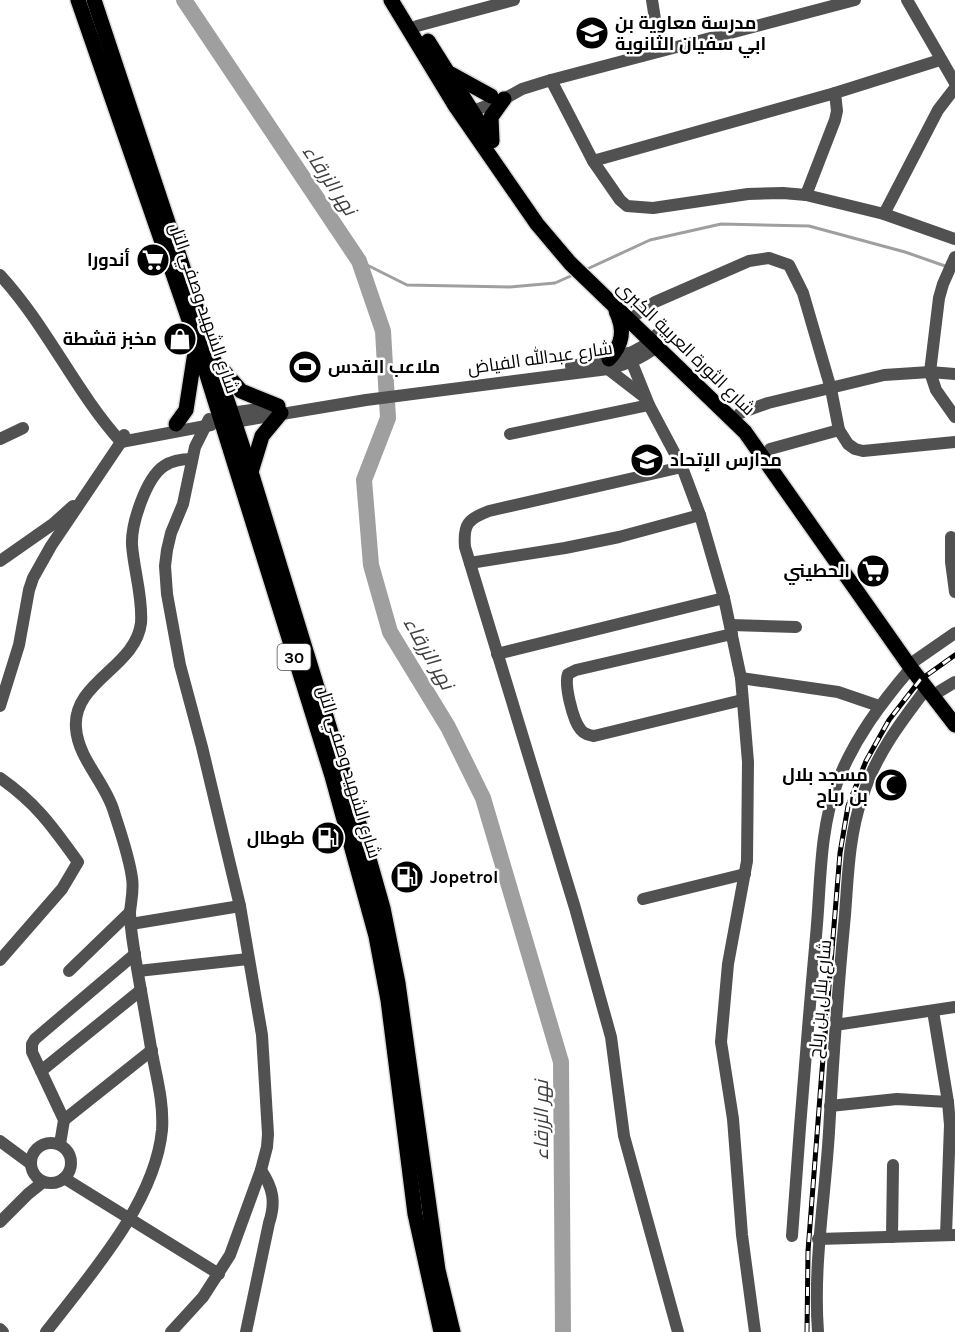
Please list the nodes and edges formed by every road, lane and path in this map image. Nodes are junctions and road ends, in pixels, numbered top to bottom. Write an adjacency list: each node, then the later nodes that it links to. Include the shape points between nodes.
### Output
1 (78, 0): 31 (main road, شارع الشهيد وصفي التل / 30)
2 (94, 0): 32 (main road, شارع الشهيد وصفي التل / 30)
3 (391, 0): 18 (main road, شارع الثورة العربية الكبرى)
4 (401, 0): 9 (main road, شارع الثورة العربية الكبرى)
5 (514, 0): 9 (street)
6 (652, 0): 10 (street)
7 (855, 0): 10 (street)
8 (907, 0): 11 (street)
9 (417, 26): 12 (main road, شارع الثورة العربية الكبرى)
10 (660, 51): 13 (street)
11 (940, 60): 14 (street); 16 (street)
12 (447, 71): 17 (main road); 18 (main road, شارع الثورة العربية الكبرى)
13 (551, 80): 17 (street); 20 (street)
14 (955, 83)
15 (955, 88): 22 (street, via 938,110)
16 (835, 93): 20 (street); 21 (street, via 835,120)
17 (497, 97): 18 (street); 19 (main road, via 491,117)
18 (464, 109): 19 (main road, شارع الثورة العربية الكبرى); 24 (main road, شارع الثورة العربية الكبرى, via 522,204)
19 (492, 144): 24 (main road, شارع الثورة العربية الكبرى)
20 (593, 161): 21 (street, via 620,200 638,208 748,194)
21 (806, 195): 22 (street)
22 (884, 214): 23 (street)
23 (955, 239)
24 (574, 260): 26 (main road, شارع الثورة العربية الكبرى)
25 (954, 260): 35 (street, via 943,284)
26 (587, 273): 28 (main road, شارع الثورة العربية الكبرى); 29 (main road, شارع الثورة العربية الكبرى)
27 (0, 275): 47 (street)
28 (614, 306): 30 (main road, شارع الثورة العربية الكبرى); 34 (main road, via 622,337)
29 (637, 314): 30 (main road, شارع الثورة العربية الكبرى); 37 (street, via 655,302 749,261 780,261 789,266 803,293)
30 (658, 340): 33 (street, شارع عبدالله الفياض); 40 (main road, شارع الثورة العربية الكبرى); 65 (main road, شارع الثورة العربية الكبرى, via 751,440)
31 (197, 343): 42 (main road, شارع الشهيد وصفي التل / 30); 44 (main road, via 186,410)
32 (212, 357): 39 (main road, via 241,391); 42 (main road, شارع الشهيد وصفي التل / 30)
33 (629, 358): 34 (street, شارع عبدالله الفياض); 38 (street)
34 (609, 364): 38 (street); 39 (street, شارع عبدالله الفياض)
35 (930, 372): 36 (street); 37 (street, via 884,375); 41 (street, via 936,390)
36 (955, 374)
37 (831, 388): 40 (street); 45 (street)
38 (647, 402): 46 (street); 52 (street)
39 (280, 410): 42 (street, شارع عبدالله الفياض); 53 (main road, via 262,436)
40 (740, 413): 50 (main road, شارع الثورة العربية الكبرى)
41 (955, 417)
42 (220, 420): 44 (street, شارع عبدالله الفياض); 51 (street); 53 (main road, شارع الشهيد وصفي التل / 30); 112 (main road, شارع الشهيد وصفي التل / 30, via 332,776 376,936 415,1214)
43 (23, 428): 48 (street)
44 (176, 428): 47 (street, شارع عبدالله الفياض); 51 (street, via 187,438)
45 (839, 430): 49 (street, via 848,444 863,451); 50 (street)
46 (510, 434)
47 (120, 436): 54 (street)
48 (0, 439)
49 (955, 442)
50 (770, 449): 65 (main road, شارع الثورة العربية الكبرى)
51 (194, 453): 77 (street, via 165,566 180,665); 78 (street, via 163,466 147,488 132,543 140,631 129,651 85,696 75,725 79,744 112,804 122,837 132,879)
52 (681, 467): 55 (street); 58 (street, via 477,515 465,527)
53 (251, 472): 113 (main road, شارع الشهيد وصفي التل / 30, via 383,908 398,982 438,1270)
54 (82, 501): 57 (street); 71 (street, via 33,578 19,645)
55 (700, 515): 58 (street, via 576,546); 60 (street)
56 (951, 537): 59 (street)
57 (0, 560)
58 (470, 563): 64 (street)
59 (955, 592)
60 (724, 597): 62 (street); 64 (street)
61 (796, 627): 62 (street)
62 (732, 629): 66 (street); 69 (street, via 576,670 568,674 566,684 574,720 586,735 594,736)
63 (955, 633): 65 (street)
64 (497, 654): 114 (street, via 611,1037 624,1136)
65 (914, 664): 68 (main road, شارع الثورة العربية الكبرى); 70 (street)
66 (741, 678): 69 (street); 70 (street, via 838,692)
67 (955, 682): 68 (street)
68 (933, 690): 72 (main road, شارع الثورة العربية الكبرى); 73 (main road, شارع الثورة العربية الكبرى); 87 (street, شارع بلال بن رباح, via 888,740 861,799 851,852)
69 (742, 700): 75 (street, via 748,762)
70 (879, 705): 103 (street, via 847,761 828,811)
71 (0, 706)
72 (955, 710)
73 (955, 725)
74 (0, 778): 81 (street, via 36,806 78,862 62,889)
75 (746, 874): 76 (street); 115 (street, via 728,964 721,1042)
76 (643, 899)
77 (240, 906): 78 (street); 80 (street)
78 (130, 918): 79 (street); 82 (street)
79 (135, 954): 83 (street); 89 (street, via 35,1039 32,1047)
80 (248, 959): 83 (street); 97 (street, via 262,1035 266,1089 267,1147)
81 (0, 960)
82 (69, 971)
83 (138, 971): 84 (street)
84 (141, 990): 88 (street); 89 (street)
85 (955, 1007): 86 (street)
86 (933, 1011): 87 (street); 90 (street)
87 (835, 1025): 91 (street, شارع بلال بن رباح)
88 (152, 1050): 92 (street); 100 (street, via 162,1131 153,1170)
89 (41, 1071): 92 (street)
90 (948, 1102): 91 (street, via 897,1099); 102 (street)
91 (830, 1106): 105 (street, شارع بلال بن رباح)
92 (64, 1120): 94 (street)
93 (0, 1141): 95 (street)
94 (60, 1144): 95 (street, via 40,1146); 98 (street, via 71,1160)
95 (31, 1164): 99 (street, via 34,1174)
96 (892, 1165): 104 (street)
97 (261, 1170): 106 (street, via 231,1255); 111 (street, via 274,1200)
98 (64, 1178): 99 (street, via 54,1183); 100 (street)
99 (43, 1182): 101 (street)
100 (130, 1217): 106 (street); 109 (street)
101 (0, 1222)
102 (950, 1235): 104 (street)
103 (792, 1236)
104 (892, 1237): 105 (street)
105 (818, 1239): 116 (street, شارع بلال بن رباح)
106 (219, 1274): 110 (street)
107 (0, 1329): 108 (street)
108 (3, 1332)
109 (46, 1332)
110 (171, 1332)
111 (246, 1332)
112 (441, 1332)
113 (453, 1332)
114 (678, 1332)
115 (755, 1332)
116 (818, 1332)

